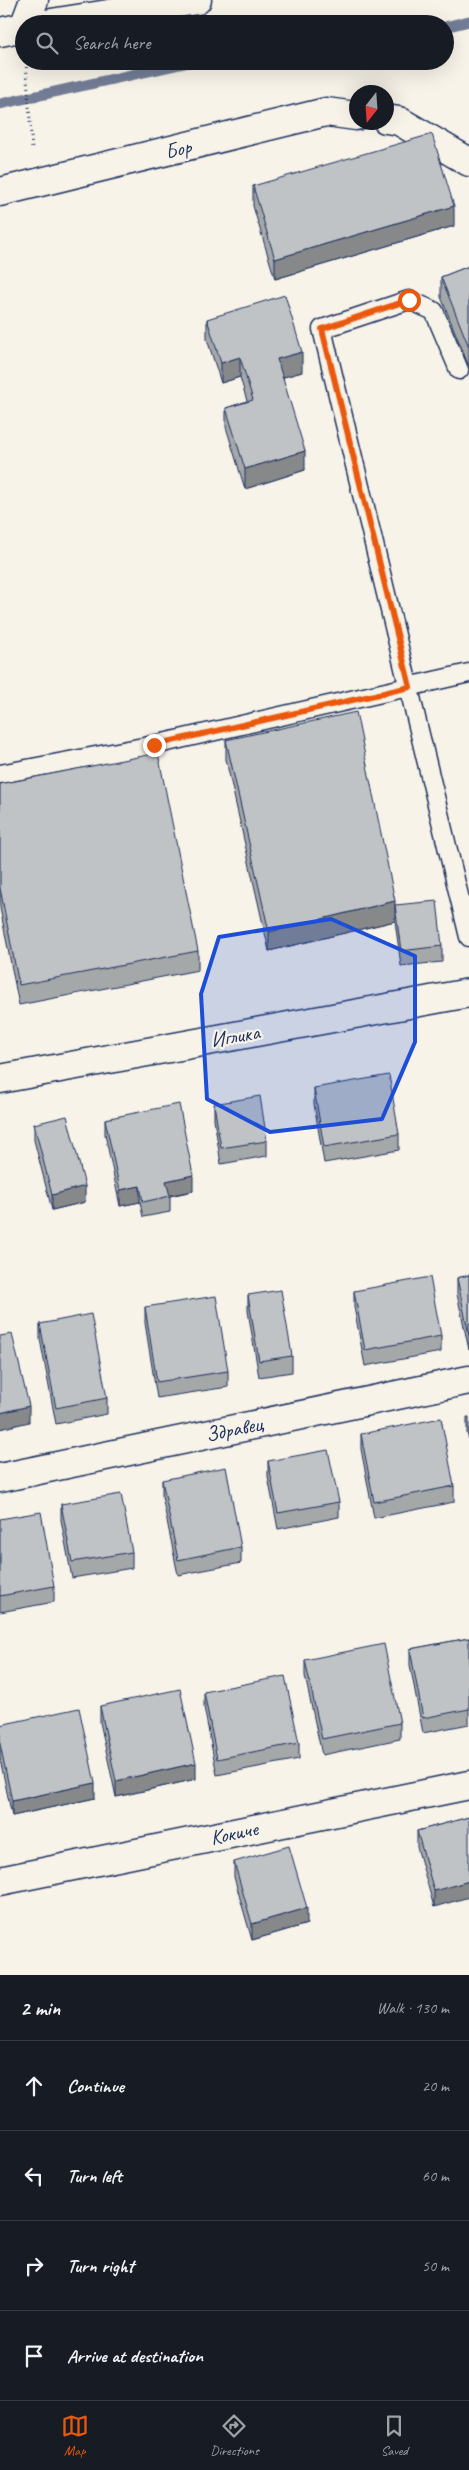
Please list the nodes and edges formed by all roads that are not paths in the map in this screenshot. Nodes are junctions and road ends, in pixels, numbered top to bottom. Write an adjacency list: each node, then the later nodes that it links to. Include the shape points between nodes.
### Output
1 (34, 0): 3 (street)
2 (197, 0): 4 (street)
3 (28, 15)
4 (102, 15)
5 (15, 28): 6 (street)
6 (0, 32)
7 (349, 115): 10 (street, Бор, via 326,112)
8 (394, 121): 9 (street)
9 (469, 162)
10 (0, 192)
11 (459, 370): 13 (lane, via 434,311 409,300 322,329)
12 (469, 673): 13 (lane)
13 (410, 687): 14 (lane, via 154,745); 15 (lane)
14 (0, 774)
15 (469, 937)
16 (469, 993): 17 (street, Иглика)
17 (0, 1079)
18 (469, 1380): 19 (street, Здравец)
19 (0, 1478)
20 (469, 1786): 21 (street, Кокиче)
21 (0, 1881)

